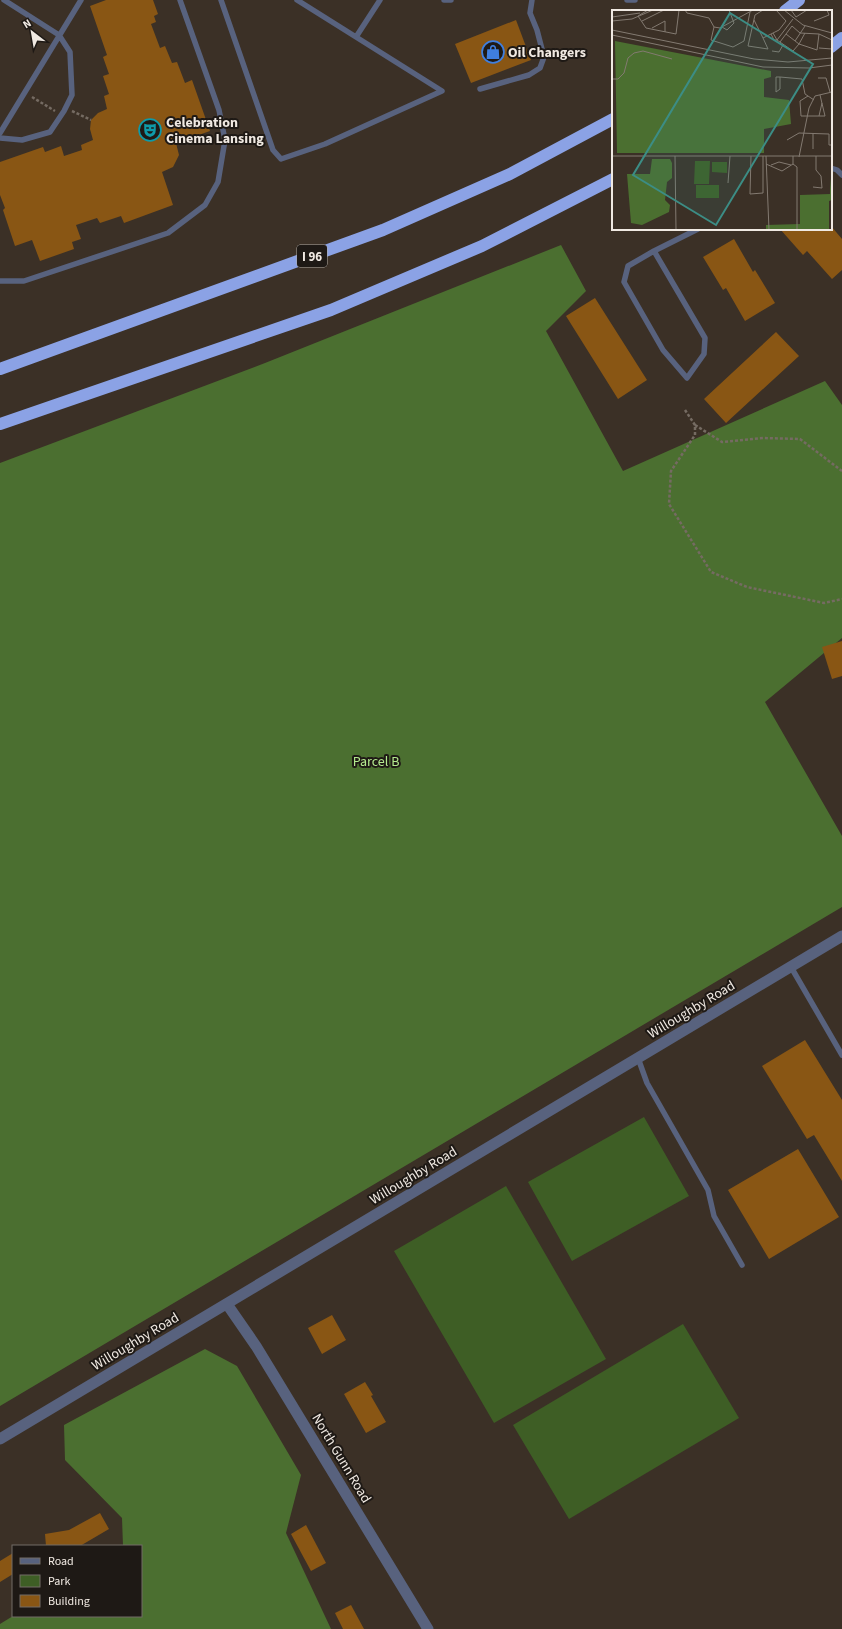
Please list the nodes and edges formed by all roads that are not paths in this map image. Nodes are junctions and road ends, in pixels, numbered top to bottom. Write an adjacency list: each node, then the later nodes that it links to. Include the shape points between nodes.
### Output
1 (4, 0): 14 (lane)
2 (81, 0): 14 (lane)
3 (180, 0): 27 (lane, via 219,110 225,140 218,182 205,205 168,233 24,280)
4 (221, 0): 15 (lane, via 273,150 281,159 325,144 442,91)
5 (297, 0): 15 (lane)
6 (380, 0): 15 (lane)
7 (444, 0): 8 (lane)
8 (451, 0)
9 (532, 0): 18 (lane, via 530,13 544,57 540,68 529,75)
10 (627, 0): 11 (lane)
11 (635, 0)
12 (799, 0): 13 (highway)
13 (786, 10)
14 (59, 35): 20 (lane); 21 (lane, via 70,52 72,95 64,111 50,132 22,140)
15 (356, 37)
16 (842, 38): 17 (highway)
17 (832, 46)
18 (480, 90)
19 (612, 120): 28 (highway, I 96, via 510,174 383,230)
20 (0, 133)
21 (0, 138)
22 (832, 168): 23 (lane)
23 (842, 175)
24 (612, 180): 29 (highway, via 482,246 331,310)
25 (696, 230): 26 (lane)
26 (654, 251): 26 (lane, via 628,266 624,282 663,350 687,378 704,354 705,338)
27 (0, 281)
28 (0, 369)
29 (0, 424)
30 (842, 936): 31 (street, Willoughby Road)
31 (790, 967): 32 (lane); 33 (street, Willoughby Road)
32 (842, 1055)
33 (638, 1058): 34 (lane, via 647,1083 708,1190 714,1216); 35 (street, Willoughby Road)
34 (742, 1265)
35 (227, 1304): 36 (street, Willoughby Road); 37 (street, North Gunn Road, via 256,1346)
36 (0, 1439)
37 (428, 1629)

